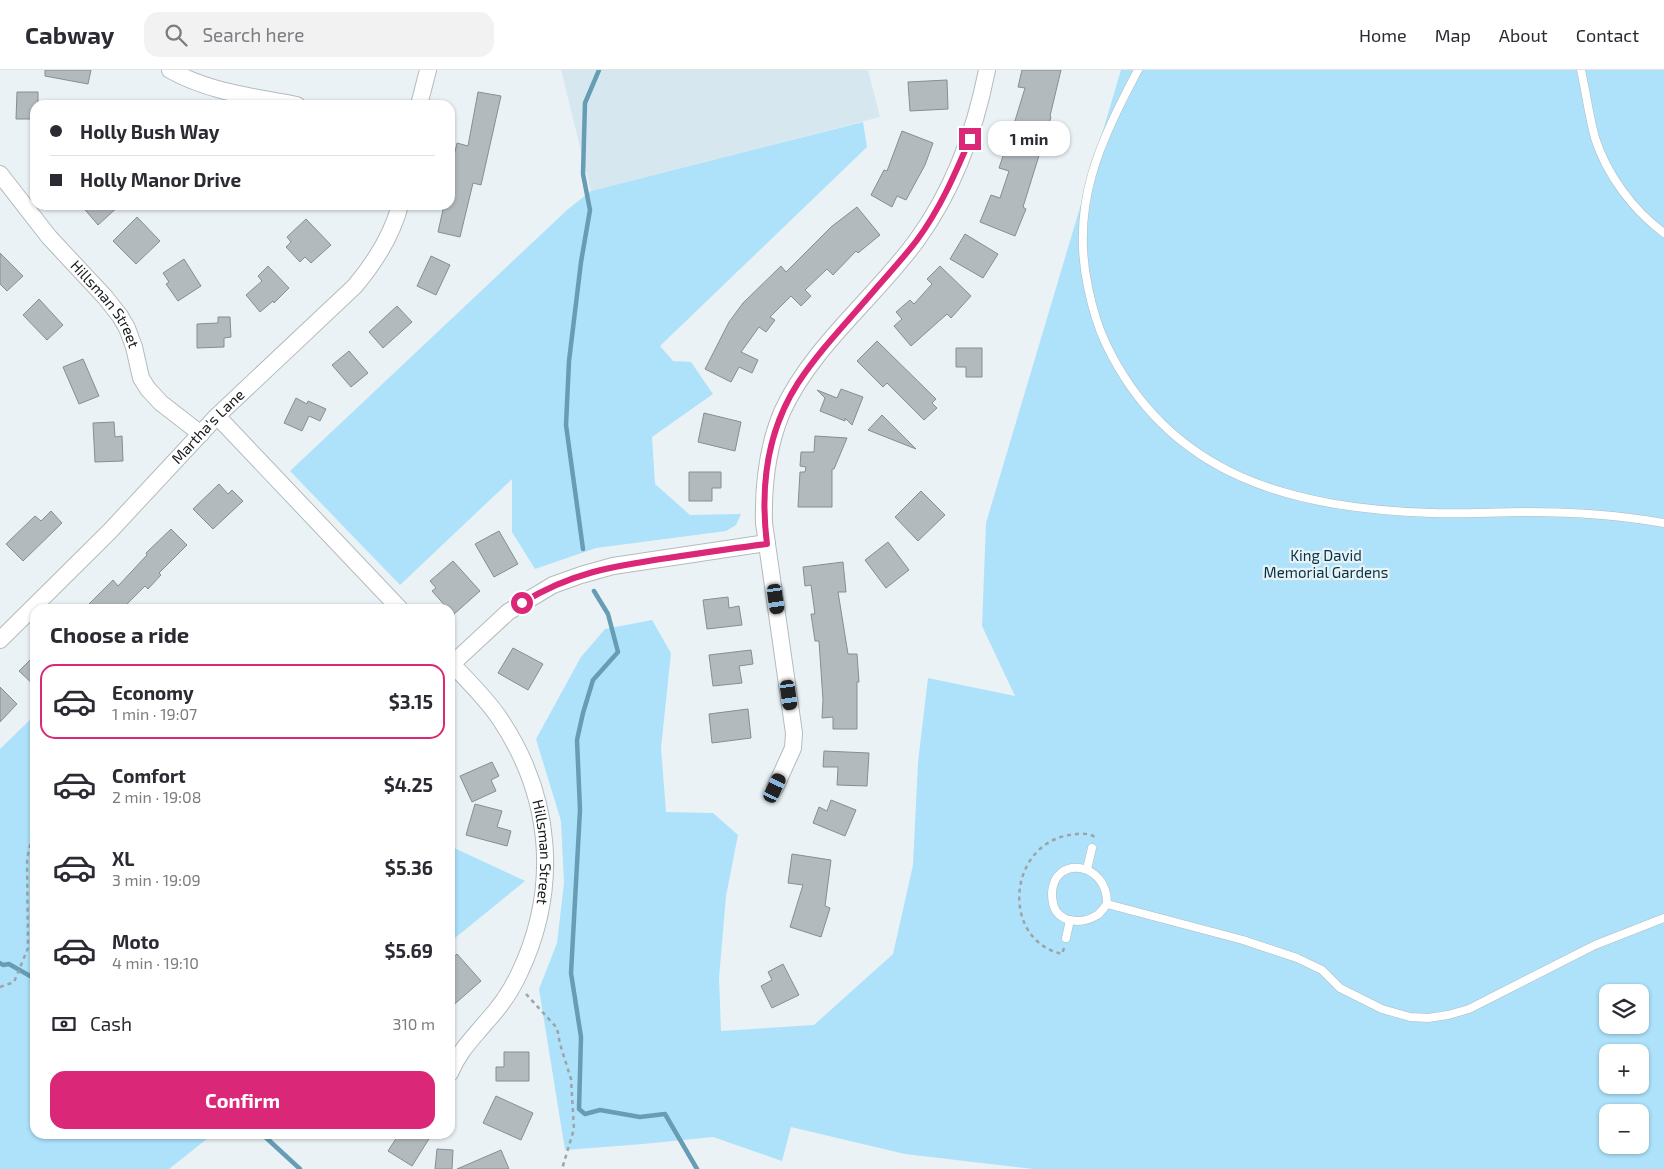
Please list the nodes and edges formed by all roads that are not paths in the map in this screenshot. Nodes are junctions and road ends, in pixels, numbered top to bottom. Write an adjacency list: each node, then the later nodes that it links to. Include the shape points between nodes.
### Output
1 (170, 70): 6 (street, via 215,89)
2 (428, 70): 7 (street)
3 (987, 70): 14 (street, via 970,139 934,214 904,256 814,360 782,412 767,466 764,497)
4 (1138, 70): 13 (lane, via 1099,152 1088,185 1082,232 1084,269 1094,312 1115,362 1148,410 1180,441 1206,460 1256,485 1324,502 1381,510 1550,512)
5 (1581, 70): 10 (lane, via 1596,139 1606,164 1638,210)
6 (271, 100)
7 (420, 100)
8 (0, 174): 12 (street, Hillsman Street, via 49,237 120,316 148,390)
9 (399, 210): 11 (street, Martha's Lane, via 386,242 355,286)
10 (1664, 233)
11 (217, 416): 12 (street, Martha's Lane); 16 (street)
12 (201, 434): 15 (street, Martha's Lane)
13 (1664, 523)
14 (767, 544): 19 (street, via 613,566 553,585 508,612); 21 (street, via 794,733 793,748)
15 (36, 604)
16 (390, 604)
17 (30, 610): 18 (street, Martha's Lane)
18 (0, 640)
19 (455, 659)
20 (455, 668): 28 (street, Hillsman Street, via 499,717 517,746 539,803 546,858 539,918 526,957 510,989)
21 (775, 788)
22 (1092, 848): 23 (lane)
23 (1087, 869): 24 (lane, via 1104,885); 26 (lane, via 1067,870 1053,887 1055,910)
24 (1107, 904): 25 (lane, via 1243,940 1297,958 1322,970 1340,988 1382,1009 1428,1018 1469,1009 1595,945); 26 (lane, via 1099,914 1086,921)
25 (1664, 918)
26 (1070, 920): 27 (lane)
27 (1066, 938)
28 (455, 1061)

